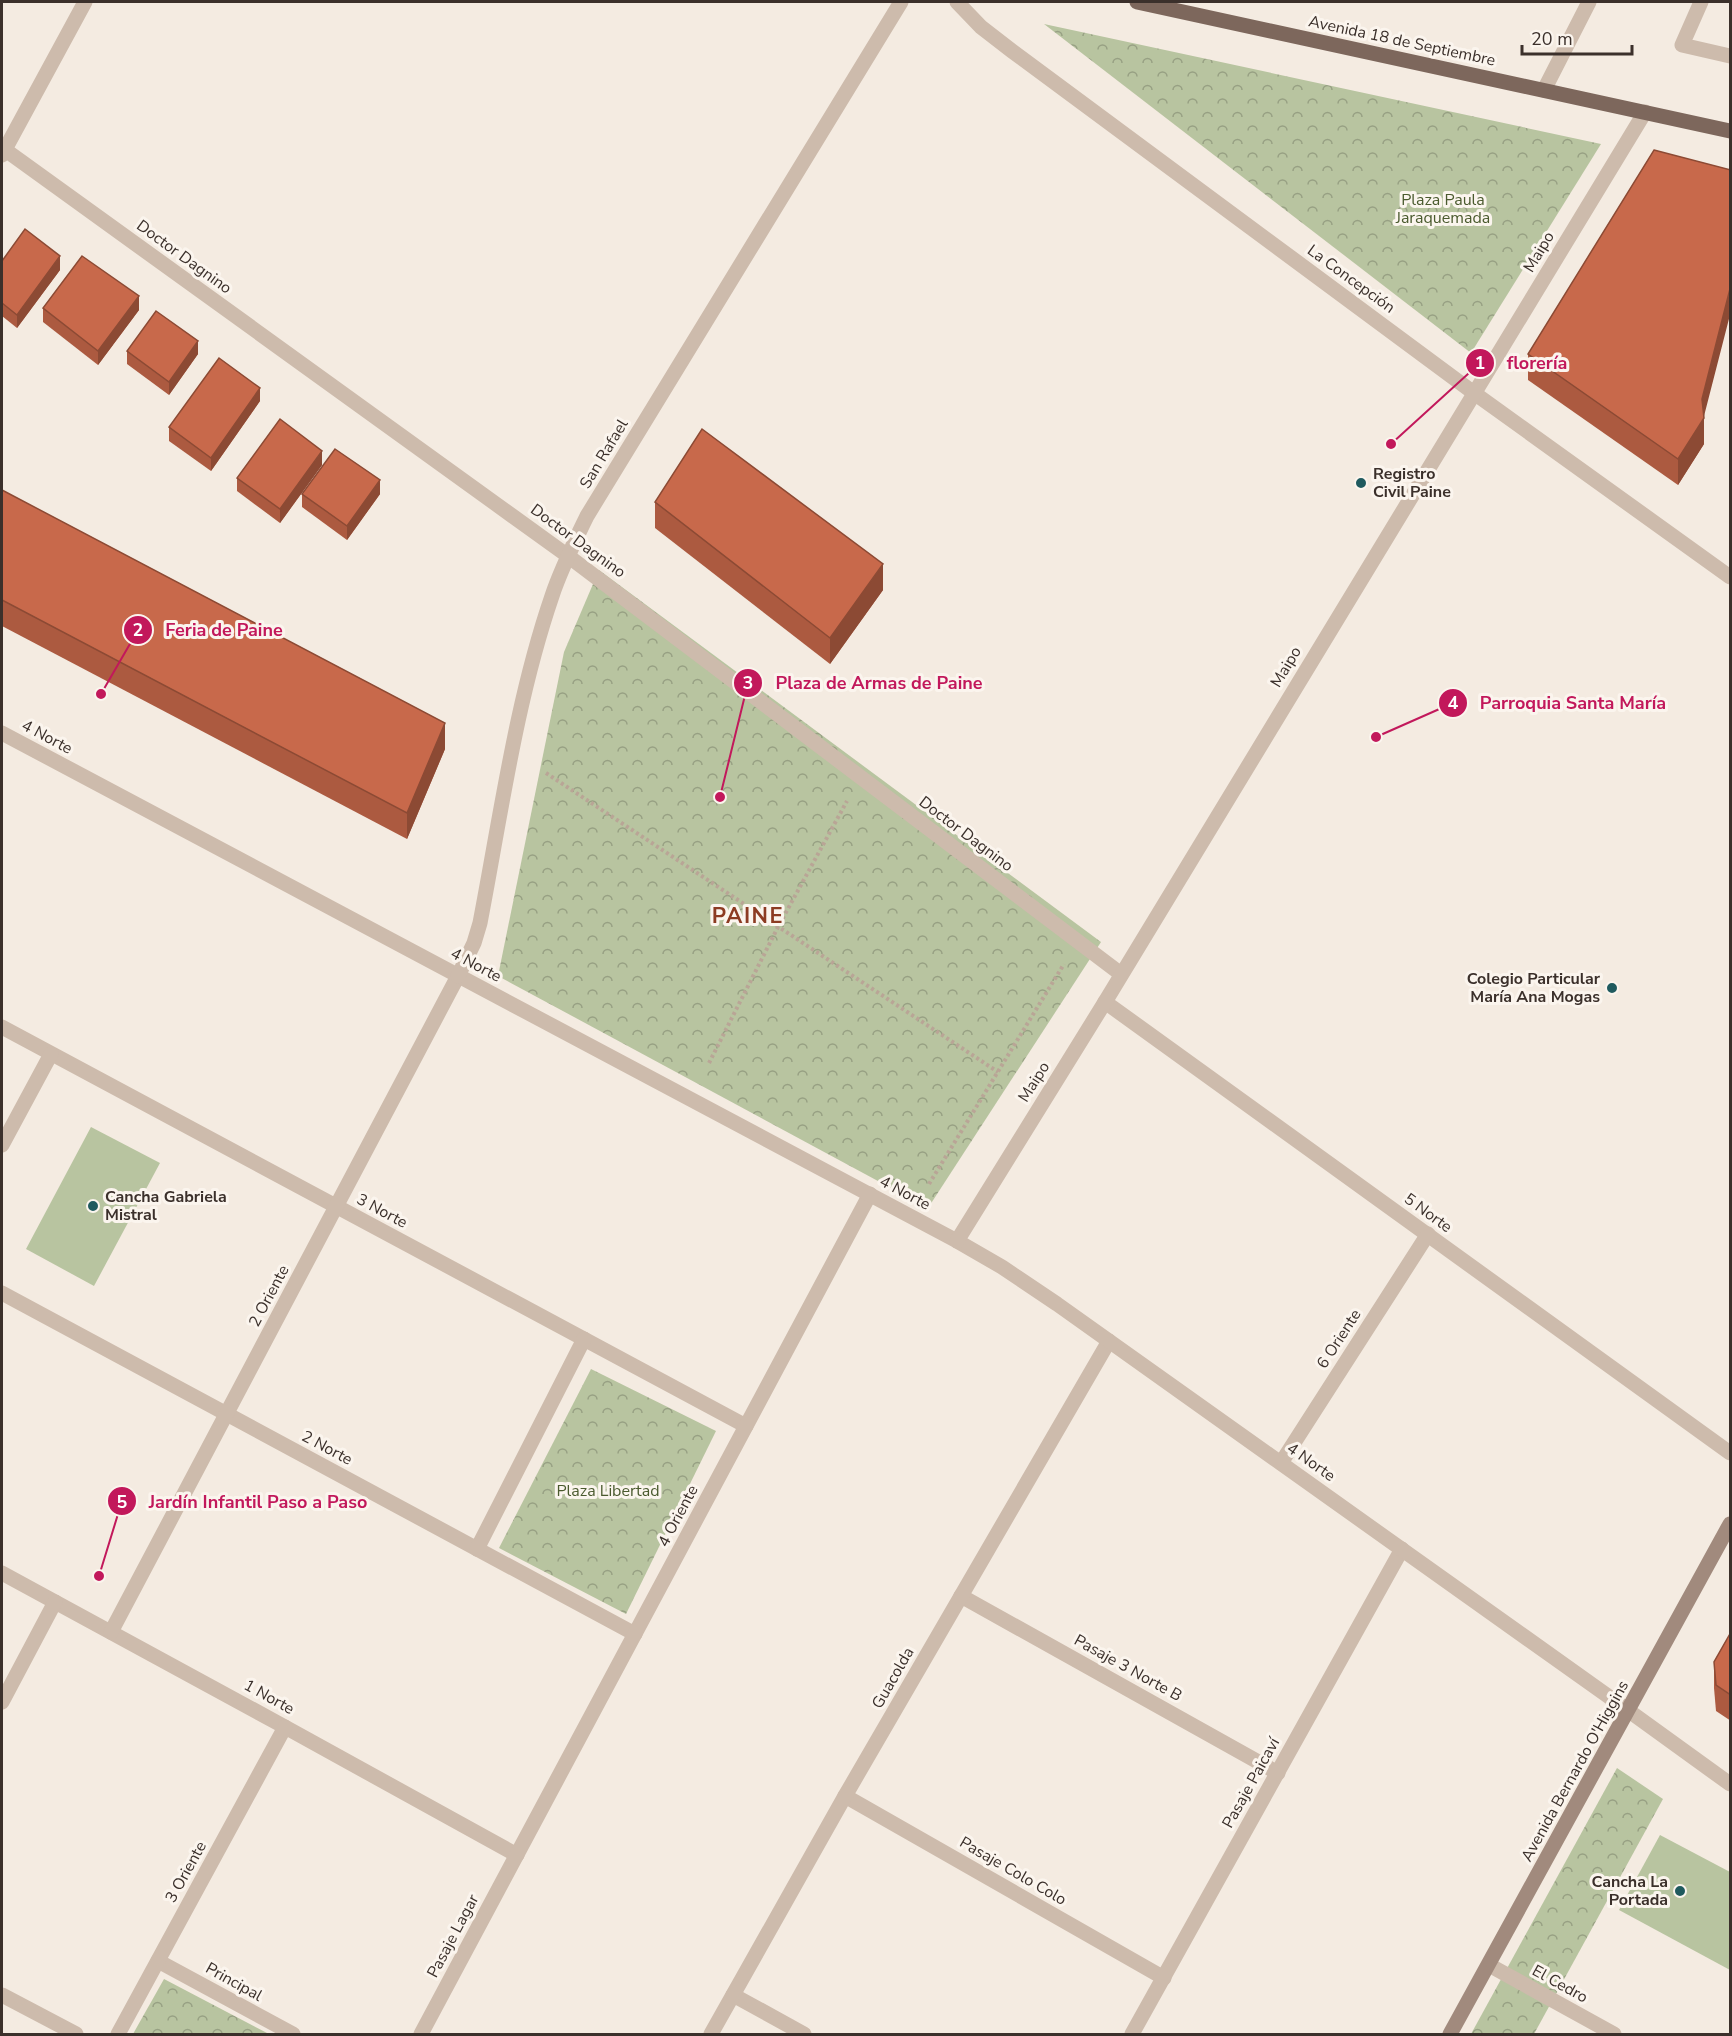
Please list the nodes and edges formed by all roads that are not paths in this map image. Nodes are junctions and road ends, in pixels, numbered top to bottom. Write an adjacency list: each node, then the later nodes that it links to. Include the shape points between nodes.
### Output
1 (85, 2): 11 (street)
2 (901, 2): 13 (street, San Rafael, via 587,516)
3 (957, 2): 12 (street, La Concepción, via 1012,51)
4 (1137, 2): 8 (main road, Avenida 18 de Septiembre)
5 (1589, 2): 8 (street)
6 (1701, 2): 7 (street, via 1682,45)
7 (1731, 56)
8 (1544, 90): 9 (main road, Avenida 18 de Septiembre)
9 (1645, 112): 10 (main road, Avenida 18 de Septiembre); 12 (street, Maipo)
10 (1727, 126)
11 (3, 152): 13 (street, Doctor Dagnino)
12 (1474, 393): 14 (street, La Concepción); 16 (street, Maipo)
13 (568, 556): 16 (street, Doctor Dagnino); 17 (street, San Rafael, via 526,686 480,923)
14 (1731, 577)
15 (2, 733): 17 (street, 4 Norte)
16 (1122, 974): 18 (street, Maipo)
17 (458, 976): 22 (street, 4 Norte); 23 (street, 2 Oriente)
18 (1105, 1002): 24 (street, 5 Norte); 25 (street, Maipo)
19 (2, 1027): 20 (street, 3 Norte)
20 (51, 1053): 21 (street); 23 (street, 3 Norte)
21 (2, 1145)
22 (870, 1194): 25 (street, 4 Norte); 30 (street, 4 Oriente)
23 (336, 1207): 27 (street, 3 Norte); 29 (street, 2 Oriente)
24 (1428, 1234): 31 (street, 5 Norte); 32 (street, 6 Oriente)
25 (957, 1241): 28 (street, 4 Norte)
26 (2, 1293): 29 (street, 2 Norte)
27 (584, 1339): 30 (street, 3 Norte); 34 (street)
28 (1109, 1341): 32 (street, 4 Norte); 37 (street, Guacolda)
29 (227, 1414): 34 (street, 2 Norte); 39 (street, 2 Oriente)
30 (746, 1426): 40 (street, 4 Oriente)
31 (1731, 1453)
32 (1281, 1462): 35 (street, 4 Norte)
33 (1731, 1524): 42 (main road, Avenida Bernardo O'Higgins)
34 (477, 1549): 40 (street, 2 Norte)
35 (1402, 1549): 42 (street, 4 Norte); 44 (street, Pasaje Paicaví)
36 (2, 1574): 38 (street, 1 Norte)
37 (961, 1596): 44 (street, Pasaje 3 Norte B); 46 (street, Guacolda)
38 (55, 1602): 39 (street, 1 Norte); 41 (street)
39 (111, 1632): 43 (street, 1 Norte)
40 (635, 1634): 47 (street, 4 Oriente)
41 (2, 1702)
42 (1629, 1711): 45 (street, 4 Norte); 49 (main road, Avenida Bernardo O'Higgins)
43 (285, 1727): 47 (street, 1 Norte); 48 (street, 3 Oriente)
44 (1278, 1773): 50 (street, Pasaje Paicaví)
45 (1731, 1784)
46 (845, 1796): 50 (street, Pasaje Colo Colo); 52 (street, Guacolda)
47 (517, 1855): 56 (street, Pasaje Lagar)
48 (158, 1961): 54 (street, 3 Oriente); 55 (street, Principal)
49 (1489, 1965): 60 (main road, Avenida Bernardo O'Higgins); 61 (street, El Cedro)
50 (1164, 1978): 59 (street, Pasaje Paicaví)
51 (2, 1995): 53 (street)
52 (733, 1995): 57 (street, Guacolda); 58 (street)
53 (76, 2034)
54 (118, 2034)
55 (293, 2034)
56 (421, 2034)
57 (711, 2034)
58 (804, 2034)
59 (1132, 2034)
60 (1450, 2034)
61 (1614, 2034)

